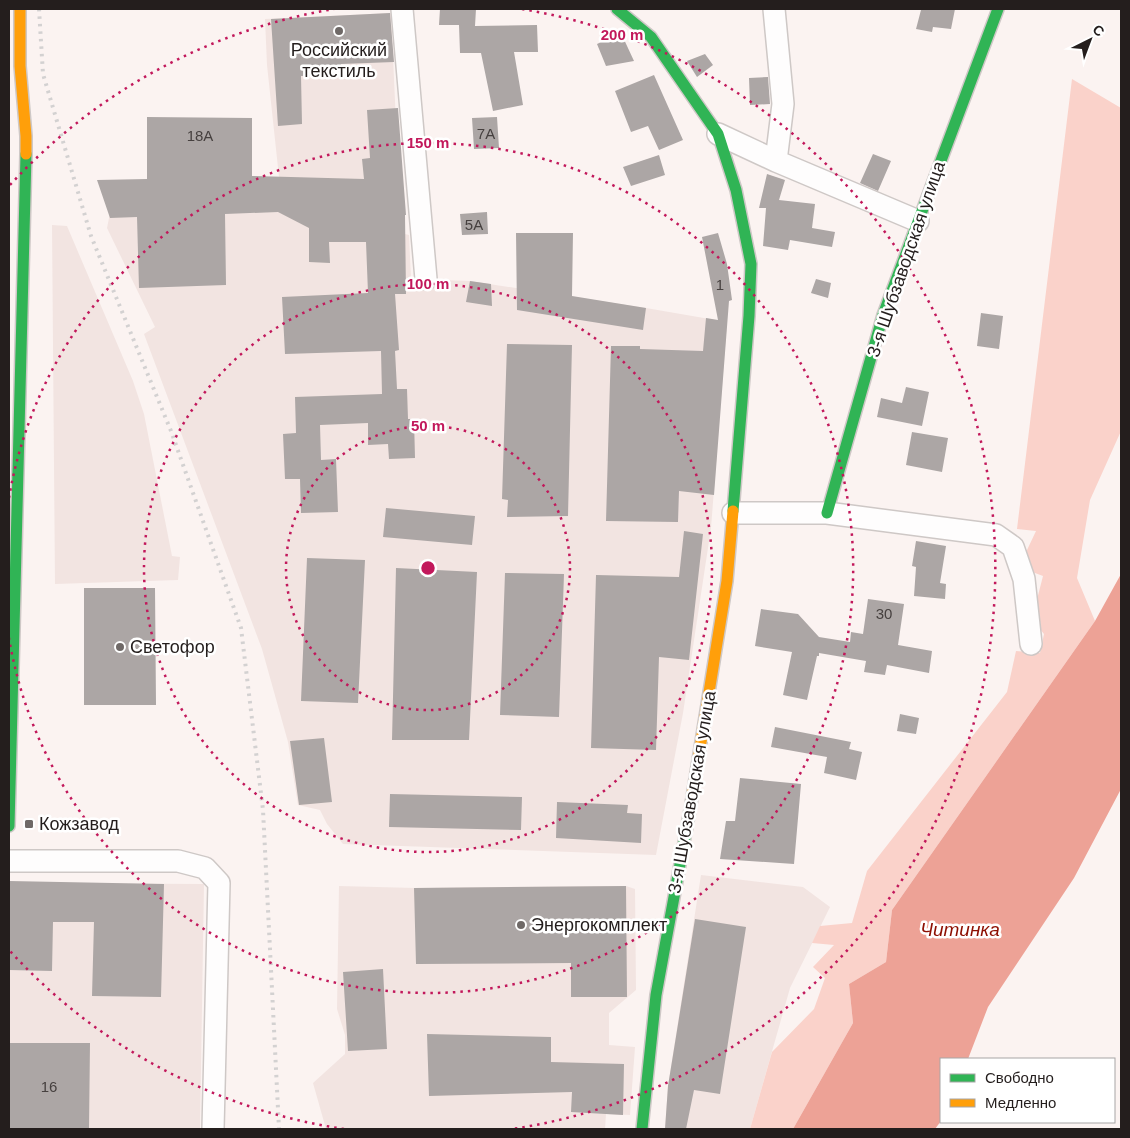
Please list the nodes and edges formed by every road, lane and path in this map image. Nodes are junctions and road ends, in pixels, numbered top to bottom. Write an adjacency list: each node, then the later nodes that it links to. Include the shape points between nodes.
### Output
1 (20, 9): 13 (street, via 20,66 26,136)
2 (402, 9): 9 (street)
3 (617, 9): 6 (street, 3-я Шубзаводская улица, via 651,36)
4 (774, 9): 7 (street, via 783,104)
5 (998, 9): 8 (street, 3-я Шубзаводская улица)
6 (718, 134): 7 (street); 10 (street, 3-я Шубзаводская улица, via 736,190 751,264)
7 (776, 161): 8 (street)
8 (918, 221): 11 (street, 3-я Шубзаводская улица, via 883,315)
9 (426, 279)
10 (733, 513): 11 (street); 16 (street, 3-я Шубзаводская улица, via 727,582 700,759 656,995)
11 (827, 513): 12 (street, via 996,535 1013,547 1024,579)
12 (1031, 644)
13 (9, 826)
14 (9, 861): 15 (street, via 178,861 205,868 219,883)
15 (213, 1129)
16 (642, 1129)

